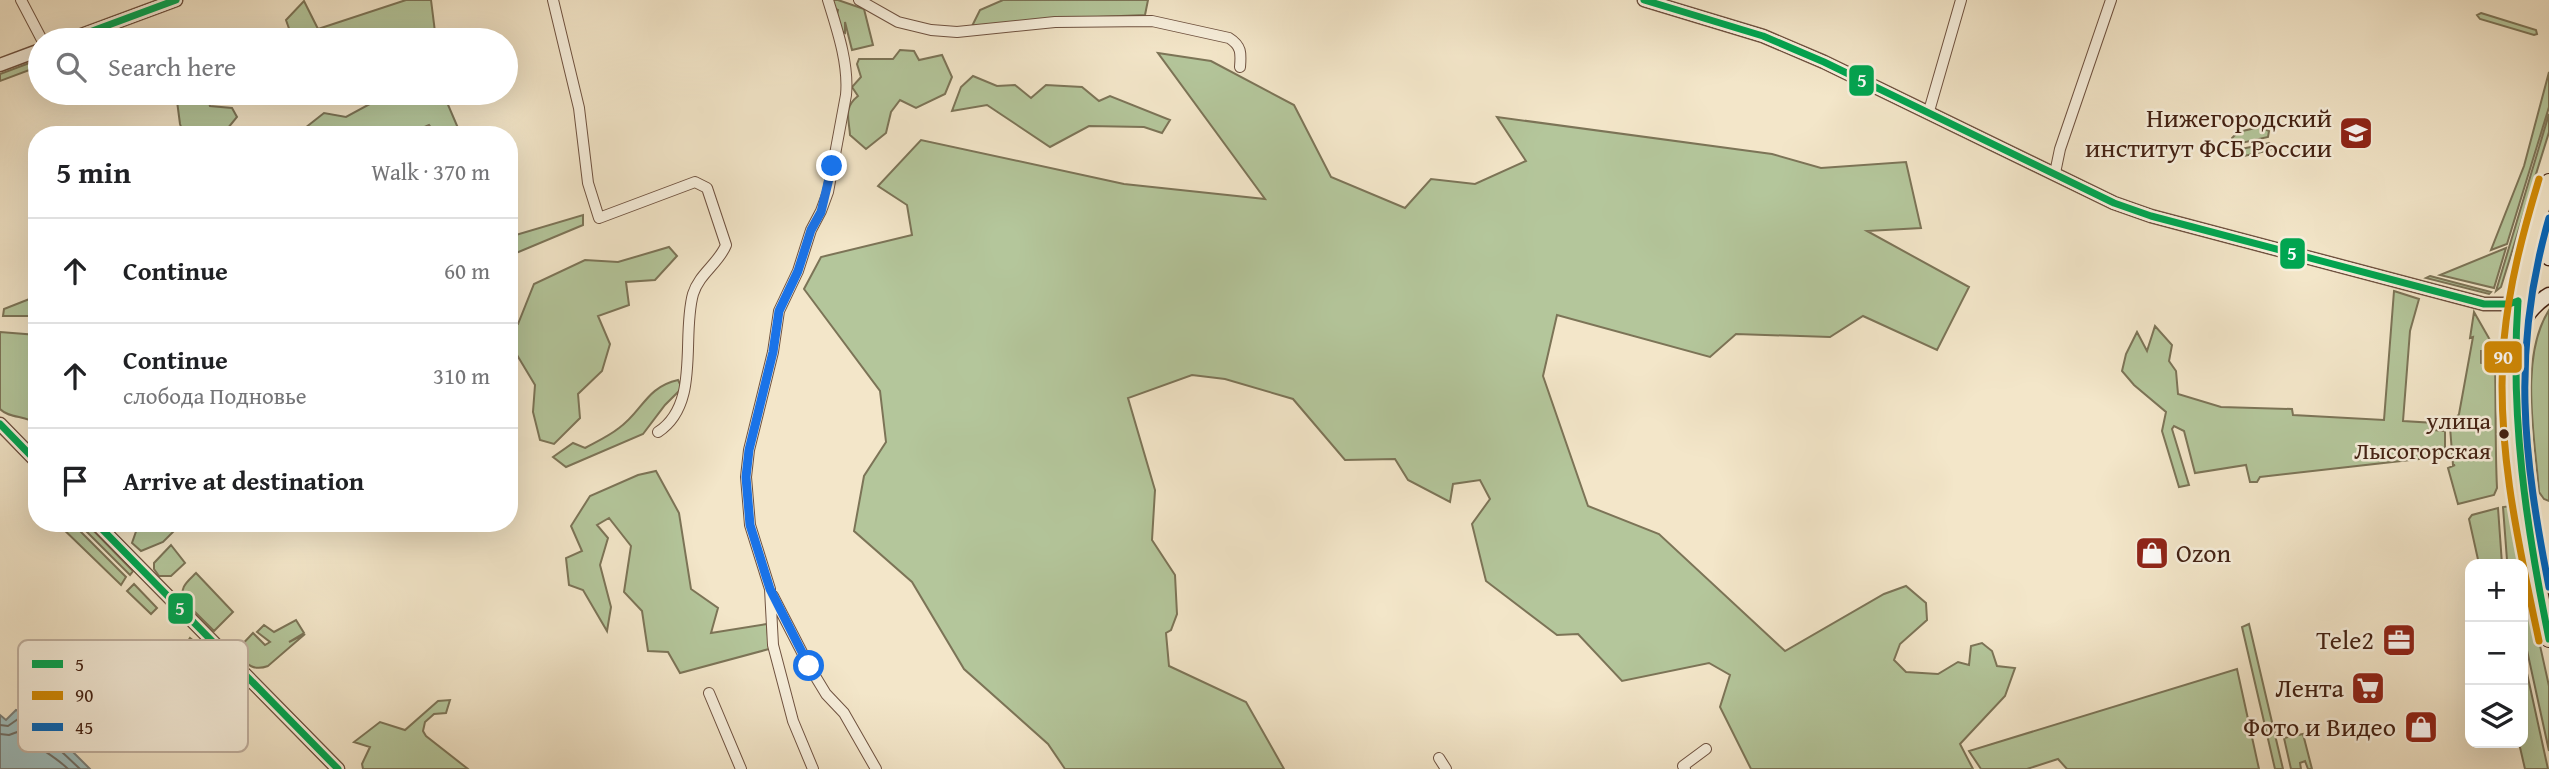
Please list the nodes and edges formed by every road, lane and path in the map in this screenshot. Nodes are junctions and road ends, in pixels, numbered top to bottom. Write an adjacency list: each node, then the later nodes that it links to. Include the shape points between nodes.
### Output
1 (21, 0): 9 (street)
2 (176, 0): 10 (street)
3 (552, 0): 24 (street, via 579,108 588,183 599,218 695,182 707,188 726,245 694,292 685,392 669,422)
4 (828, 0): 27 (street, via 845,64 846,95 828,192 779,311 746,477 750,525)
5 (859, 0): 13 (street, via 898,22 957,32 1055,22 1152,21 1229,38 1241,52)
6 (1644, 0): 14 (street, via 1763,36)
7 (1961, 0): 14 (street)
8 (2110, 0): 15 (street)
9 (36, 28)
10 (100, 28)
11 (28, 54): 12 (street)
12 (0, 65)
13 (1240, 68)
14 (1929, 111): 15 (street)
15 (2055, 173): 21 (street, via 2151,216 2484,304)
16 (2549, 182): 17 (main road)
17 (2541, 209): 18 (main road, via 2543,243); 21 (main road)
18 (2549, 258)
19 (2549, 289): 21 (main road)
20 (2549, 295): 22 (main road, via 2531,310)
21 (2518, 301): 22 (main road)
22 (2513, 351): 28 (main road, via 2522,496)
23 (0, 425): 25 (street)
24 (658, 432)
25 (28, 453)
26 (105, 532): 29 (street)
27 (770, 589): 36 (street, via 775,655 793,721); 37 (street, via 809,666 844,713)
28 (2549, 639)
29 (211, 640)
30 (248, 678): 34 (street)
31 (709, 693): 35 (street)
32 (1706, 749): 39 (street, via 1683,766)
33 (1439, 758): 38 (street)
34 (338, 769)
35 (741, 769)
36 (813, 769)
37 (876, 769)
38 (1446, 769)
39 (1685, 769)

